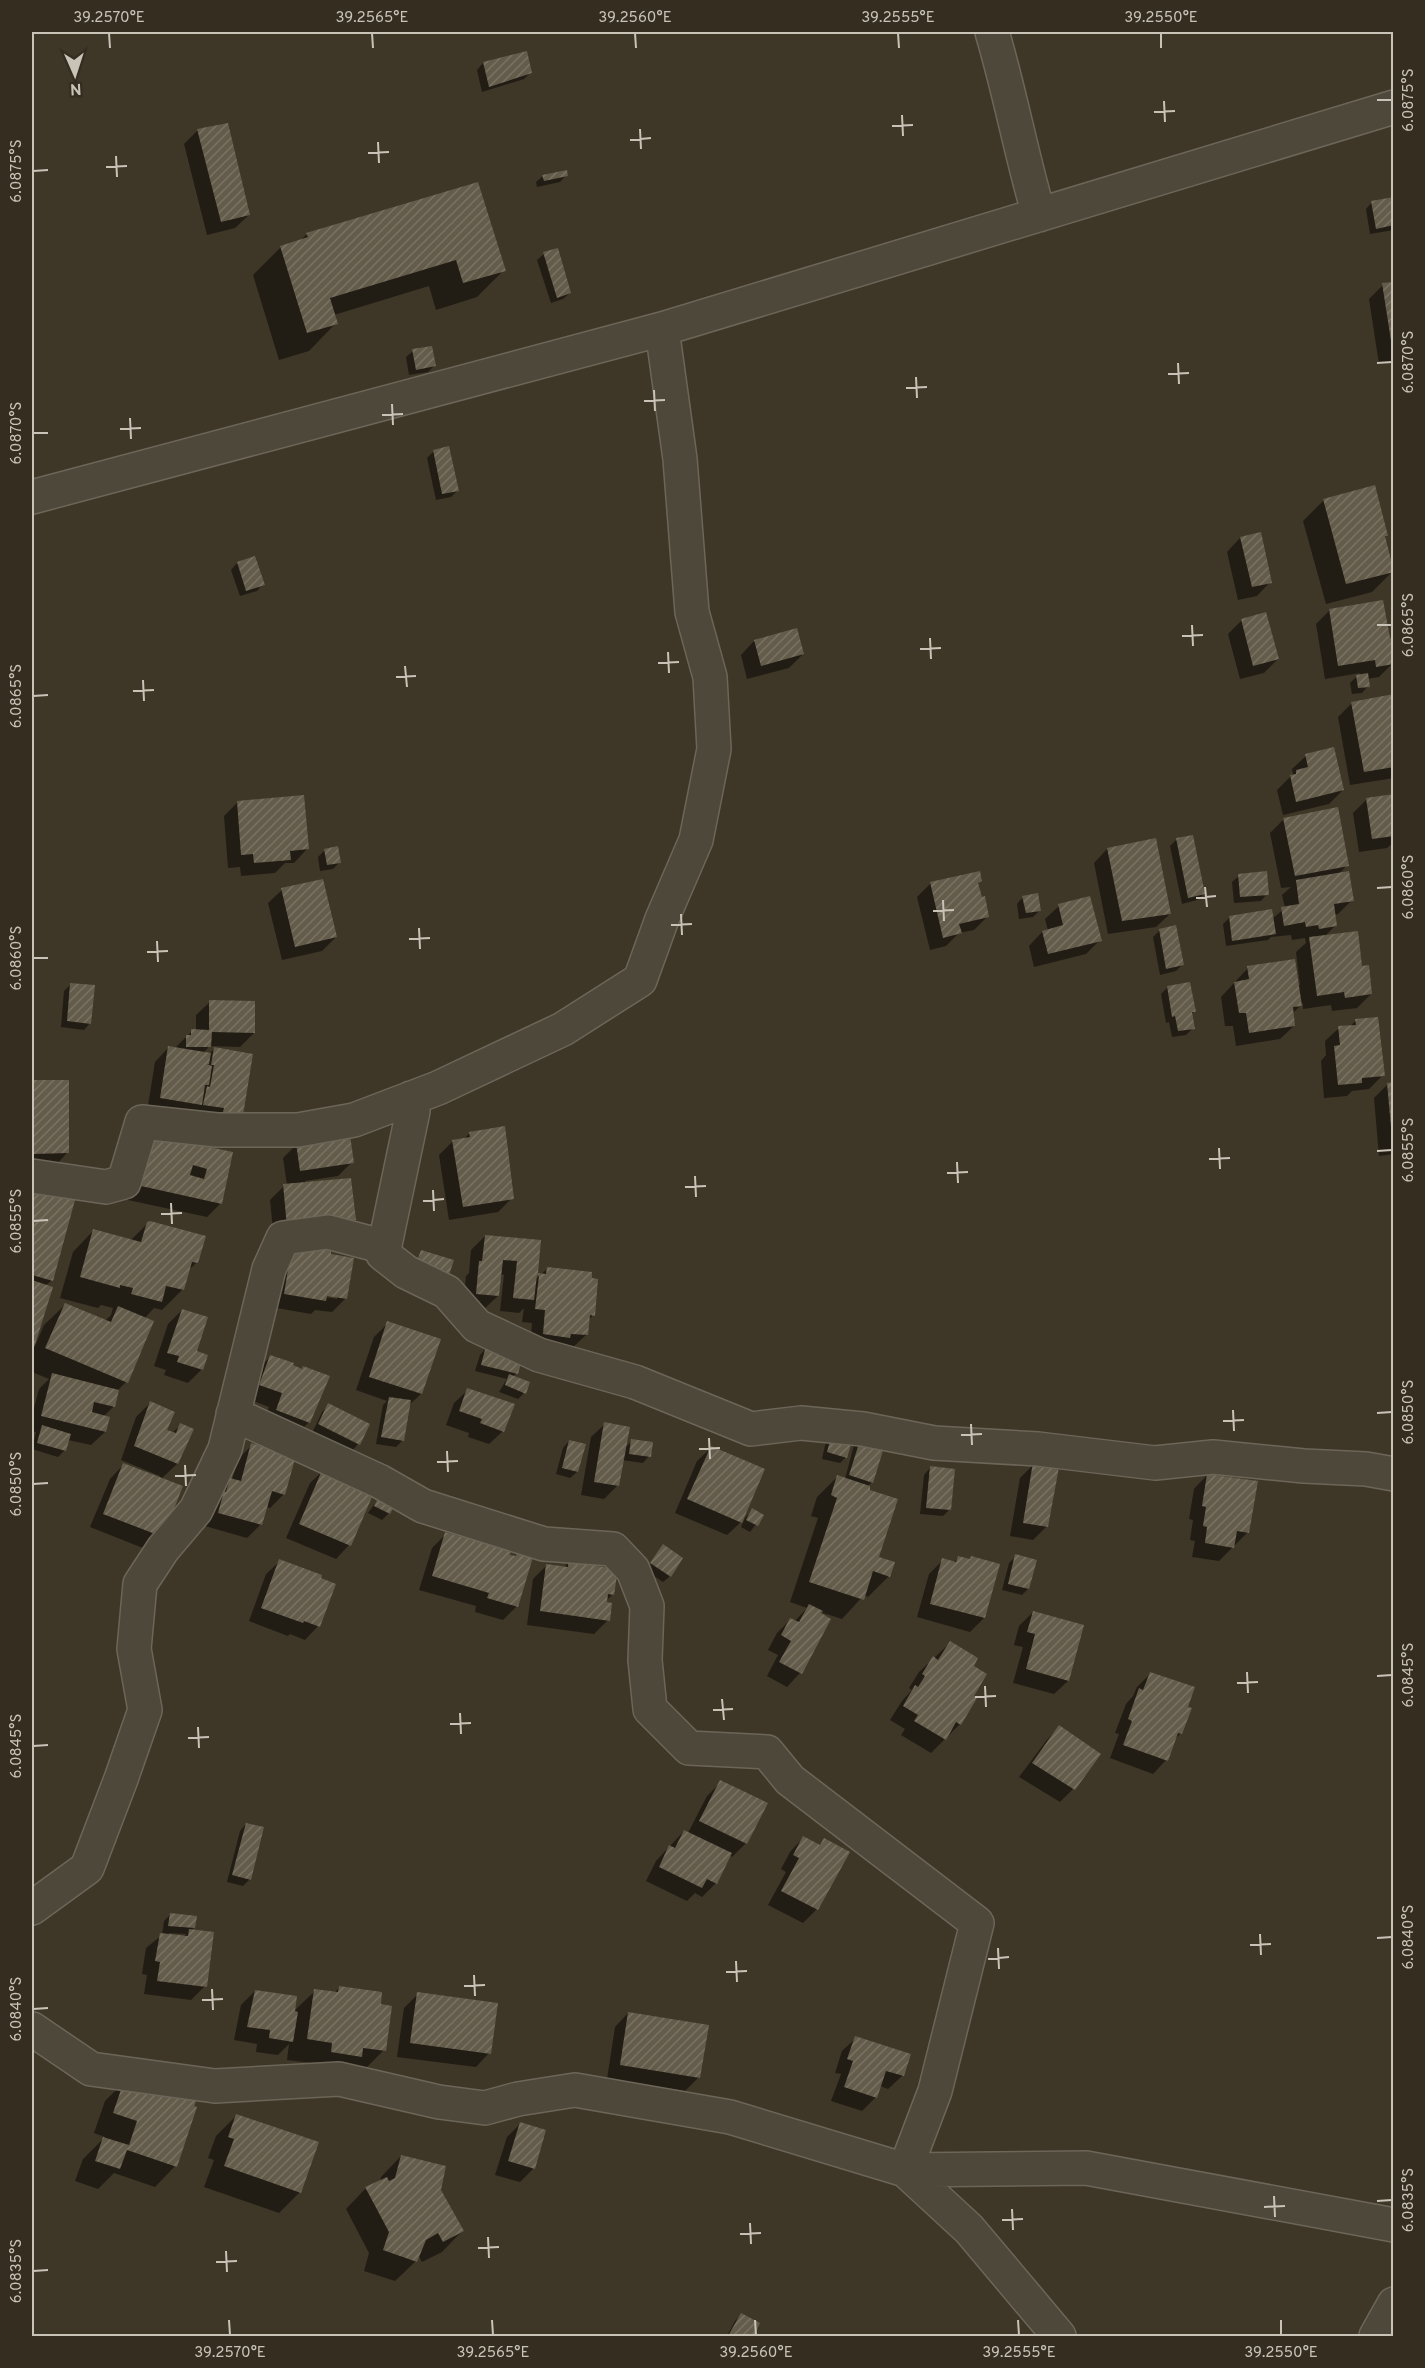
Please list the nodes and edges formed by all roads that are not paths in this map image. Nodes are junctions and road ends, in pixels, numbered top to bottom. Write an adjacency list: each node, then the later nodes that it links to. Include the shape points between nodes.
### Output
1 (992, 32): 3 (street)
2 (1394, 107): 3 (street)
3 (1039, 215): 4 (street)
4 (662, 329): 5 (street); 6 (street, via 680,459 692,612 710,677 714,750 696,840 640,980 563,1029)
5 (32, 497)
6 (411, 1098): 7 (street, via 354,1120 298,1130 218,1131 142,1122 124,1182 106,1187); 8 (street, via 413,1111)
7 (32, 1176)
8 (385, 1247): 9 (street, via 328,1232 282,1238 269,1269); 10 (street, via 383,1254 406,1272 447,1292 477,1326 539,1355 635,1382 751,1429 801,1423 863,1429 934,1443 1038,1449 1155,1463 1213,1457)
9 (233, 1414): 11 (street, via 225,1449 196,1510 140,1584 134,1649 145,1710 87,1868); 13 (street, via 379,1481 423,1506 544,1544 613,1549 633,1570 647,1606 645,1660 650,1709 689,1748 767,1752 790,1780 978,1923 935,2091)
10 (1394, 1474)
11 (32, 1908)
12 (32, 2029): 13 (street, via 91,2069 215,2086 339,2079 439,2102 485,2108 575,2090 730,2117)
13 (905, 2170): 14 (street, via 1086,2168); 16 (street, via 969,2229)
14 (1394, 2225)
15 (1394, 2304): 17 (street)
16 (1059, 2337)
17 (1376, 2337)

